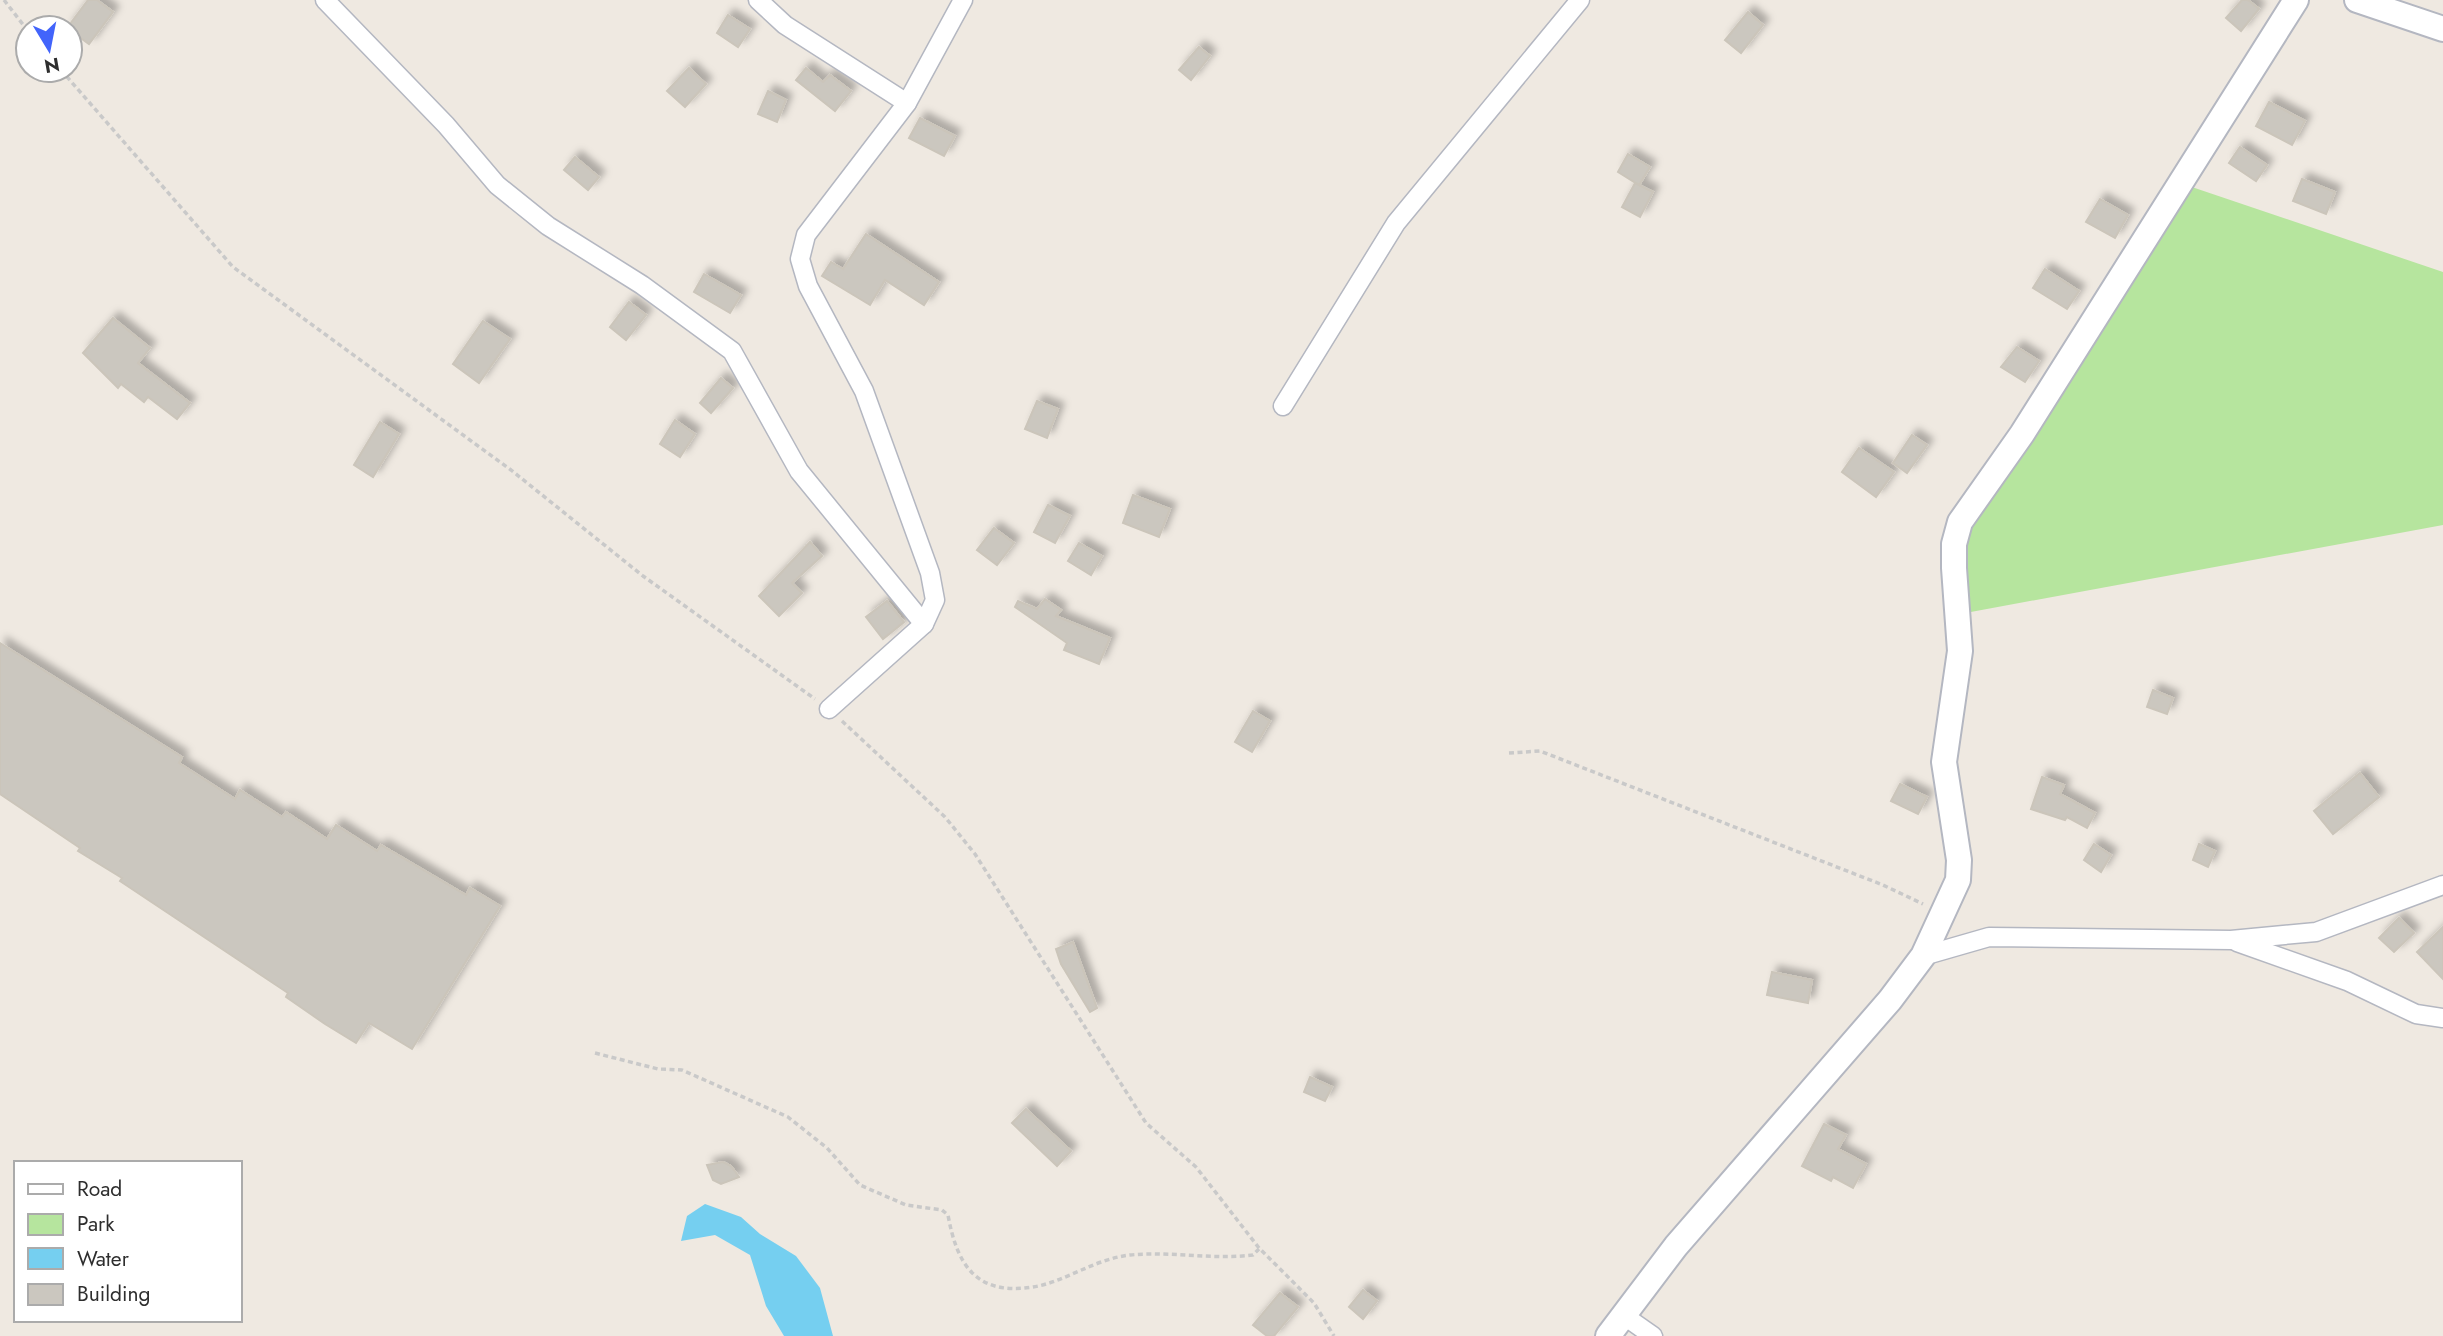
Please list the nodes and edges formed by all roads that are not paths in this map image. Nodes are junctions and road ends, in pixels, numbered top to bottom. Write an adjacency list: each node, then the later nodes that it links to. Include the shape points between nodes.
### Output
1 (325, 0): 10 (street, via 446,125 497,185 548,226 642,285 732,351 799,471)
2 (758, 0): 8 (street, via 785,25)
3 (963, 0): 8 (street)
4 (1580, 0): 9 (street, via 1396,223)
5 (2296, 0): 14 (main road, via 2022,435 1960,522 1954,544 1960,650 1944,762 1958,880)
6 (2357, 0): 7 (main road)
7 (2443, 29)
8 (907, 103): 10 (street, via 806,235 800,258 808,286 864,391 930,573 935,600)
9 (1283, 406)
10 (924, 624): 11 (street)
11 (830, 709)
12 (2443, 886): 13 (street, via 2316,932)
13 (2231, 940): 14 (street, via 1989,937); 15 (street, via 2347,981 2416,1014)
14 (1923, 956): 16 (main road, via 1676,1246)
15 (2443, 1018)
16 (1623, 1315): 17 (main road); 18 (street)
17 (1608, 1336)
18 (1653, 1336)

